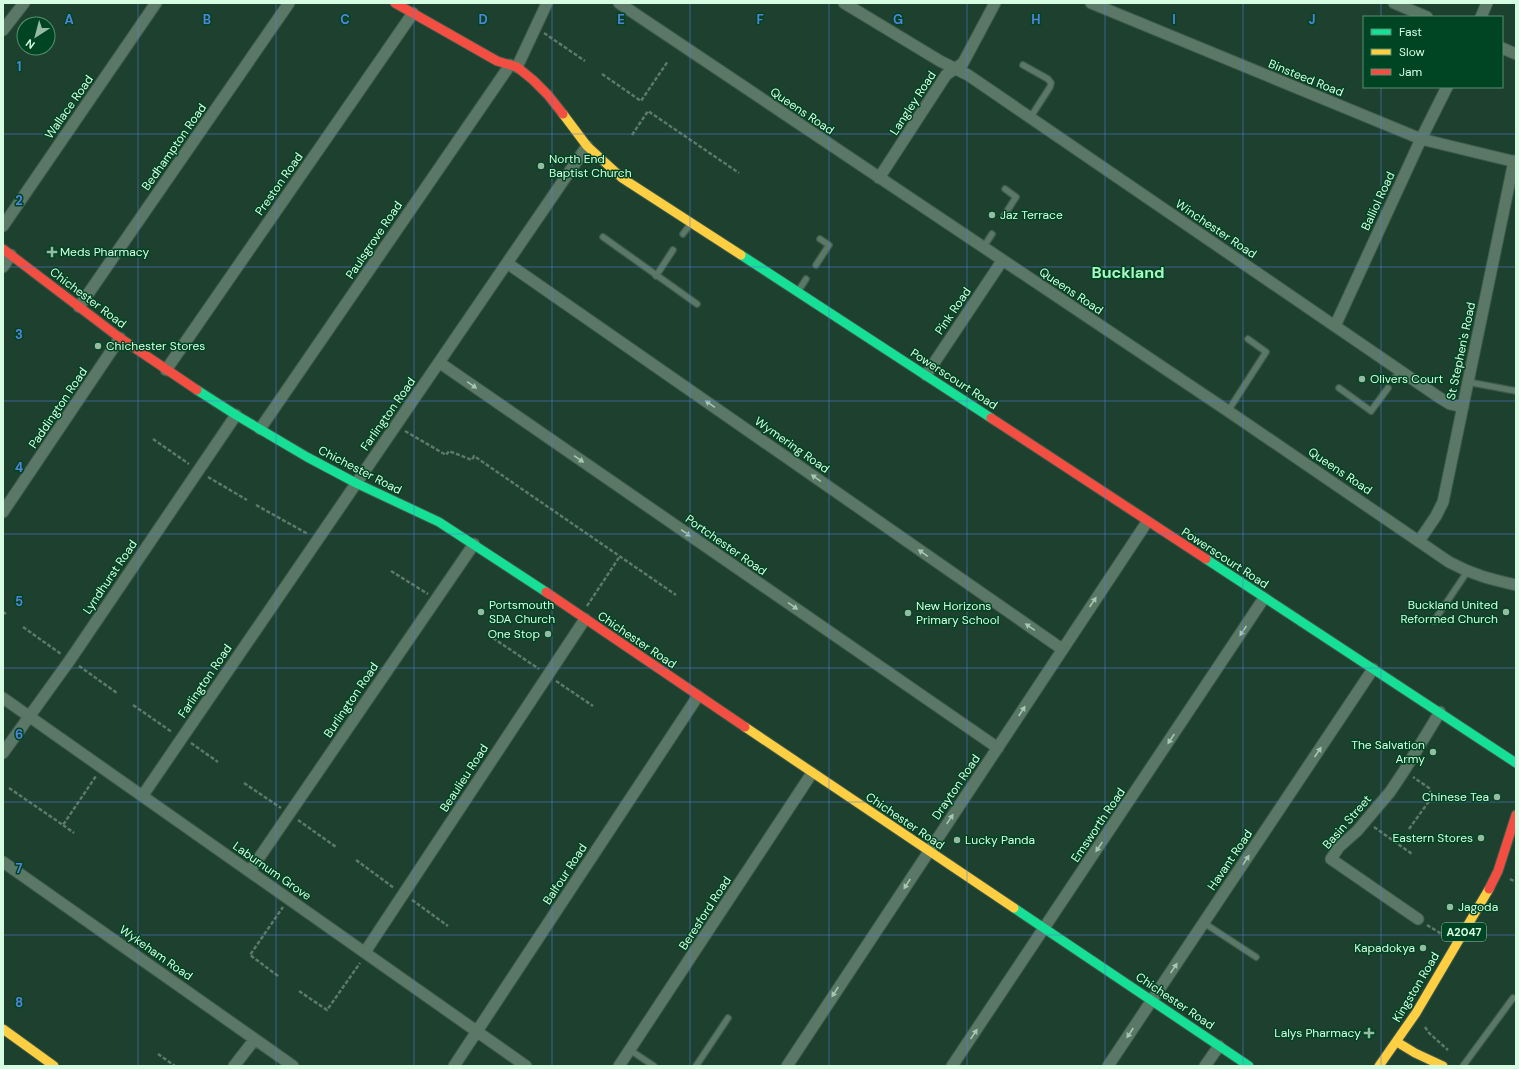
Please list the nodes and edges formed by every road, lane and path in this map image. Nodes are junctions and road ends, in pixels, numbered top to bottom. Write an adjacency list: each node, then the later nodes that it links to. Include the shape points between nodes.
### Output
1 (24, 3): 16 (street)
2 (156, 3): 36 (street, Wallace Road)
3 (289, 3): 52 (street, Bedhampton Road)
4 (395, 3): 12 (street, Powerscourt Road)
5 (547, 3): 15 (street, Paulsgrove Road)
6 (844, 3): 23 (street, Winchester Road)
7 (995, 3): 23 (street, Langley Road, via 963,63)
8 (1091, 3): 28 (street, Binsteed Road)
9 (1394, 3): 13 (street)
10 (1487, 3): 14 (street)
11 (620, 4): 32 (street, Queens Road)
12 (413, 13): 22 (street, Powerscourt Road, via 497,61); 57 (street, Preston Road)
13 (1425, 16)
14 (1481, 16)
15 (536, 27): 20 (path); 22 (street, Paulsgrove Road)
16 (3, 30)
17 (1503, 48): 18 (street)
18 (1516, 54)
19 (668, 61): 24 (path, via 642,101)
20 (585, 62)
21 (1023, 65): 26 (lane, via 1051,83)
22 (513, 66): 29 (street, Powerscourt Road, via 548,95); 67 (street, Paulsgrove Road)
23 (956, 68): 26 (street, Winchester Road); 32 (street, Langley Road, via 946,75)
24 (602, 74)
25 (1446, 88): 28 (street, Balliol Road)
26 (1030, 118): 53 (street, Winchester Road)
27 (632, 135): 31 (path, via 648,111)
28 (1421, 139): 30 (street, Binsteed Road); 53 (street, Balliol Road)
29 (587, 146): 35 (street, Powerscourt Road, via 622,178); 45 (street, Farlington Road)
30 (1515, 161): 59 (street, St Stephen's Road)
31 (739, 172)
32 (879, 178): 41 (street, Queens Road)
33 (1005, 189): 34 (lane, via 1016,197)
34 (1004, 216)
35 (691, 223): 37 (lane); 50 (street, Powerscourt Road)
36 (3, 226)
37 (683, 234)
38 (992, 234): 41 (lane)
39 (603, 238): 48 (lane)
40 (820, 239): 46 (lane, via 829,245)
41 (983, 248): 44 (street, Queens Road)
42 (673, 250): 48 (lane)
43 (7, 252): 47 (street); 52 (street, Chichester Road)
44 (1002, 261): 58 (street, Pink Road); 64 (street, Queens Road)
45 (507, 263): 56 (street, Farlington Road); 88 (street, Wymering Road, one-way to 45)
46 (816, 265)
47 (3, 267)
48 (656, 276): 51 (lane)
49 (806, 279): 50 (lane)
50 (797, 292): 58 (street, Powerscourt Road)
51 (697, 304)
52 (79, 307): 54 (street, Chichester Road)
53 (1335, 326): 63 (street, Winchester Road, via 1397,375 1450,404)
54 (120, 338): 57 (street, Chichester Road); 73 (street, Paddington Road)
55 (1248, 339): 64 (lane, via 1266,352)
56 (440, 363): 66 (street, Farlington Road); 98 (street, Portchester Road, one-way to 98)
57 (166, 370): 65 (street, Chichester Road)
58 (926, 375): 74 (street, Powerscourt Road)
59 (1468, 382): 62 (lane); 63 (street, St Stephen's Road)
60 (1339, 388): 61 (lane, via 1371,411)
61 (1388, 388)
62 (1516, 391)
63 (1463, 407): 76 (street, St Stephen's Road, via 1443,502)
64 (1228, 411): 76 (street, Queens Road)
65 (236, 414): 67 (street, Chichester Road); 69 (street, Lyndhurst Road)
66 (395, 426): 70 (street, Farlington Road); 78 (path, via 446,455 449,451 472,460 474,456)
67 (260, 429): 70 (street, Chichester Road)
68 (152, 439): 69 (path)
69 (198, 471): 71 (path); 89 (street, Lyndhurst Road)
70 (356, 483): 75 (street, Farlington Road); 77 (street, Chichester Road, via 439,522)
71 (247, 500)
72 (256, 504): 75 (path)
73 (3, 512)
74 (1147, 522): 83 (street, Powerscourt Road); 88 (street, Drayton Road, one-way to 74)
75 (318, 539): 97 (street, Farlington Road)
76 (1419, 541): 80 (street, Queens Road)
77 (474, 544): 84 (street, Burlington Road); 85 (street, Chichester Road)
78 (620, 556): 82 (path); 85 (path)
79 (391, 571): 84 (path)
80 (1466, 572): 81 (street, Queens Road); 86 (lane)
81 (1516, 585)
82 (676, 595)
83 (1264, 598): 90 (street, Powerscourt Road); 121 (street, Emsworth Road, one-way to 121)
84 (436, 599): 115 (street, Burlington Road)
85 (582, 617): 92 (street, Chichester Road); 123 (street, Beaulieu Road)
86 (1434, 621)
87 (23, 627): 89 (path)
88 (1062, 649): 98 (street, Drayton Road, one-way to 88)
89 (70, 660): 91 (path); 96 (street, Lyndhurst Road)
90 (1373, 669): 95 (street, Powerscourt Road); 120 (street, Havant Road, one-way to 90)
91 (117, 693)
92 (698, 696): 104 (street, Chichester Road); 132 (street, Balfour Road)
93 (3, 698): 96 (street, Laburnum Grove)
94 (133, 705): 97 (path)
95 (1440, 712): 101 (street, Powerscourt Road); 103 (street, Basin Street)
96 (29, 717): 99 (street, Lyndhurst Road); 102 (street, Laburnum Grove)
97 (182, 738): 100 (path); 106 (street, Farlington Road)
98 (998, 748): 112 (street, Drayton Road, one-way to 98)
99 (3, 754)
100 (218, 762)
101 (1516, 763)
102 (102, 767): 106 (street, Laburnum Grove); 109 (path)
103 (1404, 771): 108 (street, Basin Street); 110 (path, via 1429,788 1432,797)
104 (812, 773): 112 (street, Chichester Road); 136 (street, Beresford Road)
105 (9, 788): 109 (path)
106 (142, 795): 115 (street, Laburnum Grove)
107 (1516, 815): 122 (street, Kingston Road / A2047, via 1498,871)
108 (1366, 821): 113 (path); 119 (street, Basin Street, via 1339,847 1331,859)
109 (63, 825): 111 (path)
110 (1409, 829)
111 (74, 833)
112 (928, 851): 121 (street, Chichester Road); 148 (street, Drayton Road, one-way to 148)
113 (1412, 854)
114 (3, 862): 133 (street, Wykeham Road)
115 (250, 871): 118 (street, Laburnum Grove)
116 (1512, 873): 117 (path, via 1508,880)
117 (1516, 882)
118 (289, 898): 123 (street, Laburnum Grove); 125 (path, via 250,955)
119 (1418, 919): 122 (path)
120 (1204, 924): 124 (lane); 128 (street, Havant Road, one-way to 120)
121 (1044, 928): 128 (street, Chichester Road); 149 (street, Emsworth Road, one-way to 121)
122 (1458, 943): 134 (street, Kingston Road / A2047)
123 (366, 952): 126 (path, via 327,1010); 132 (street, Laburnum Grove)
124 (1256, 957)
125 (278, 976)
126 (300, 991)
127 (1512, 998): 138 (lane)
128 (1152, 1000): 135 (street, Chichester Road); 150 (street, Havant Road, one-way to 150)
129 (728, 1018): 147 (lane)
130 (1425, 1024): 138 (path, via 1429,1033)
131 (3, 1029): 139 (street)
132 (477, 1032): 143 (street, Balfour Road); 144 (street, Laburnum Grove)
133 (255, 1039): 141 (street); 142 (street, Wykeham Road)
134 (1397, 1042): 153 (street, A2047); 154 (street)
135 (1219, 1046): 151 (street); 152 (street, Chichester Road)
136 (630, 1050): 145 (street, Beresford Road); 146 (lane)
137 (158, 1054): 140 (path)
138 (1464, 1065)
139 (54, 1066)
140 (175, 1066)
141 (234, 1066)
142 (293, 1066)
143 (454, 1066)
144 (526, 1066)
145 (619, 1066)
146 (654, 1066)
147 (696, 1066)
148 (787, 1066)
149 (952, 1066)
150 (1108, 1066)
151 (1205, 1066)
152 (1249, 1066)
153 (1378, 1066)
154 (1443, 1066)

